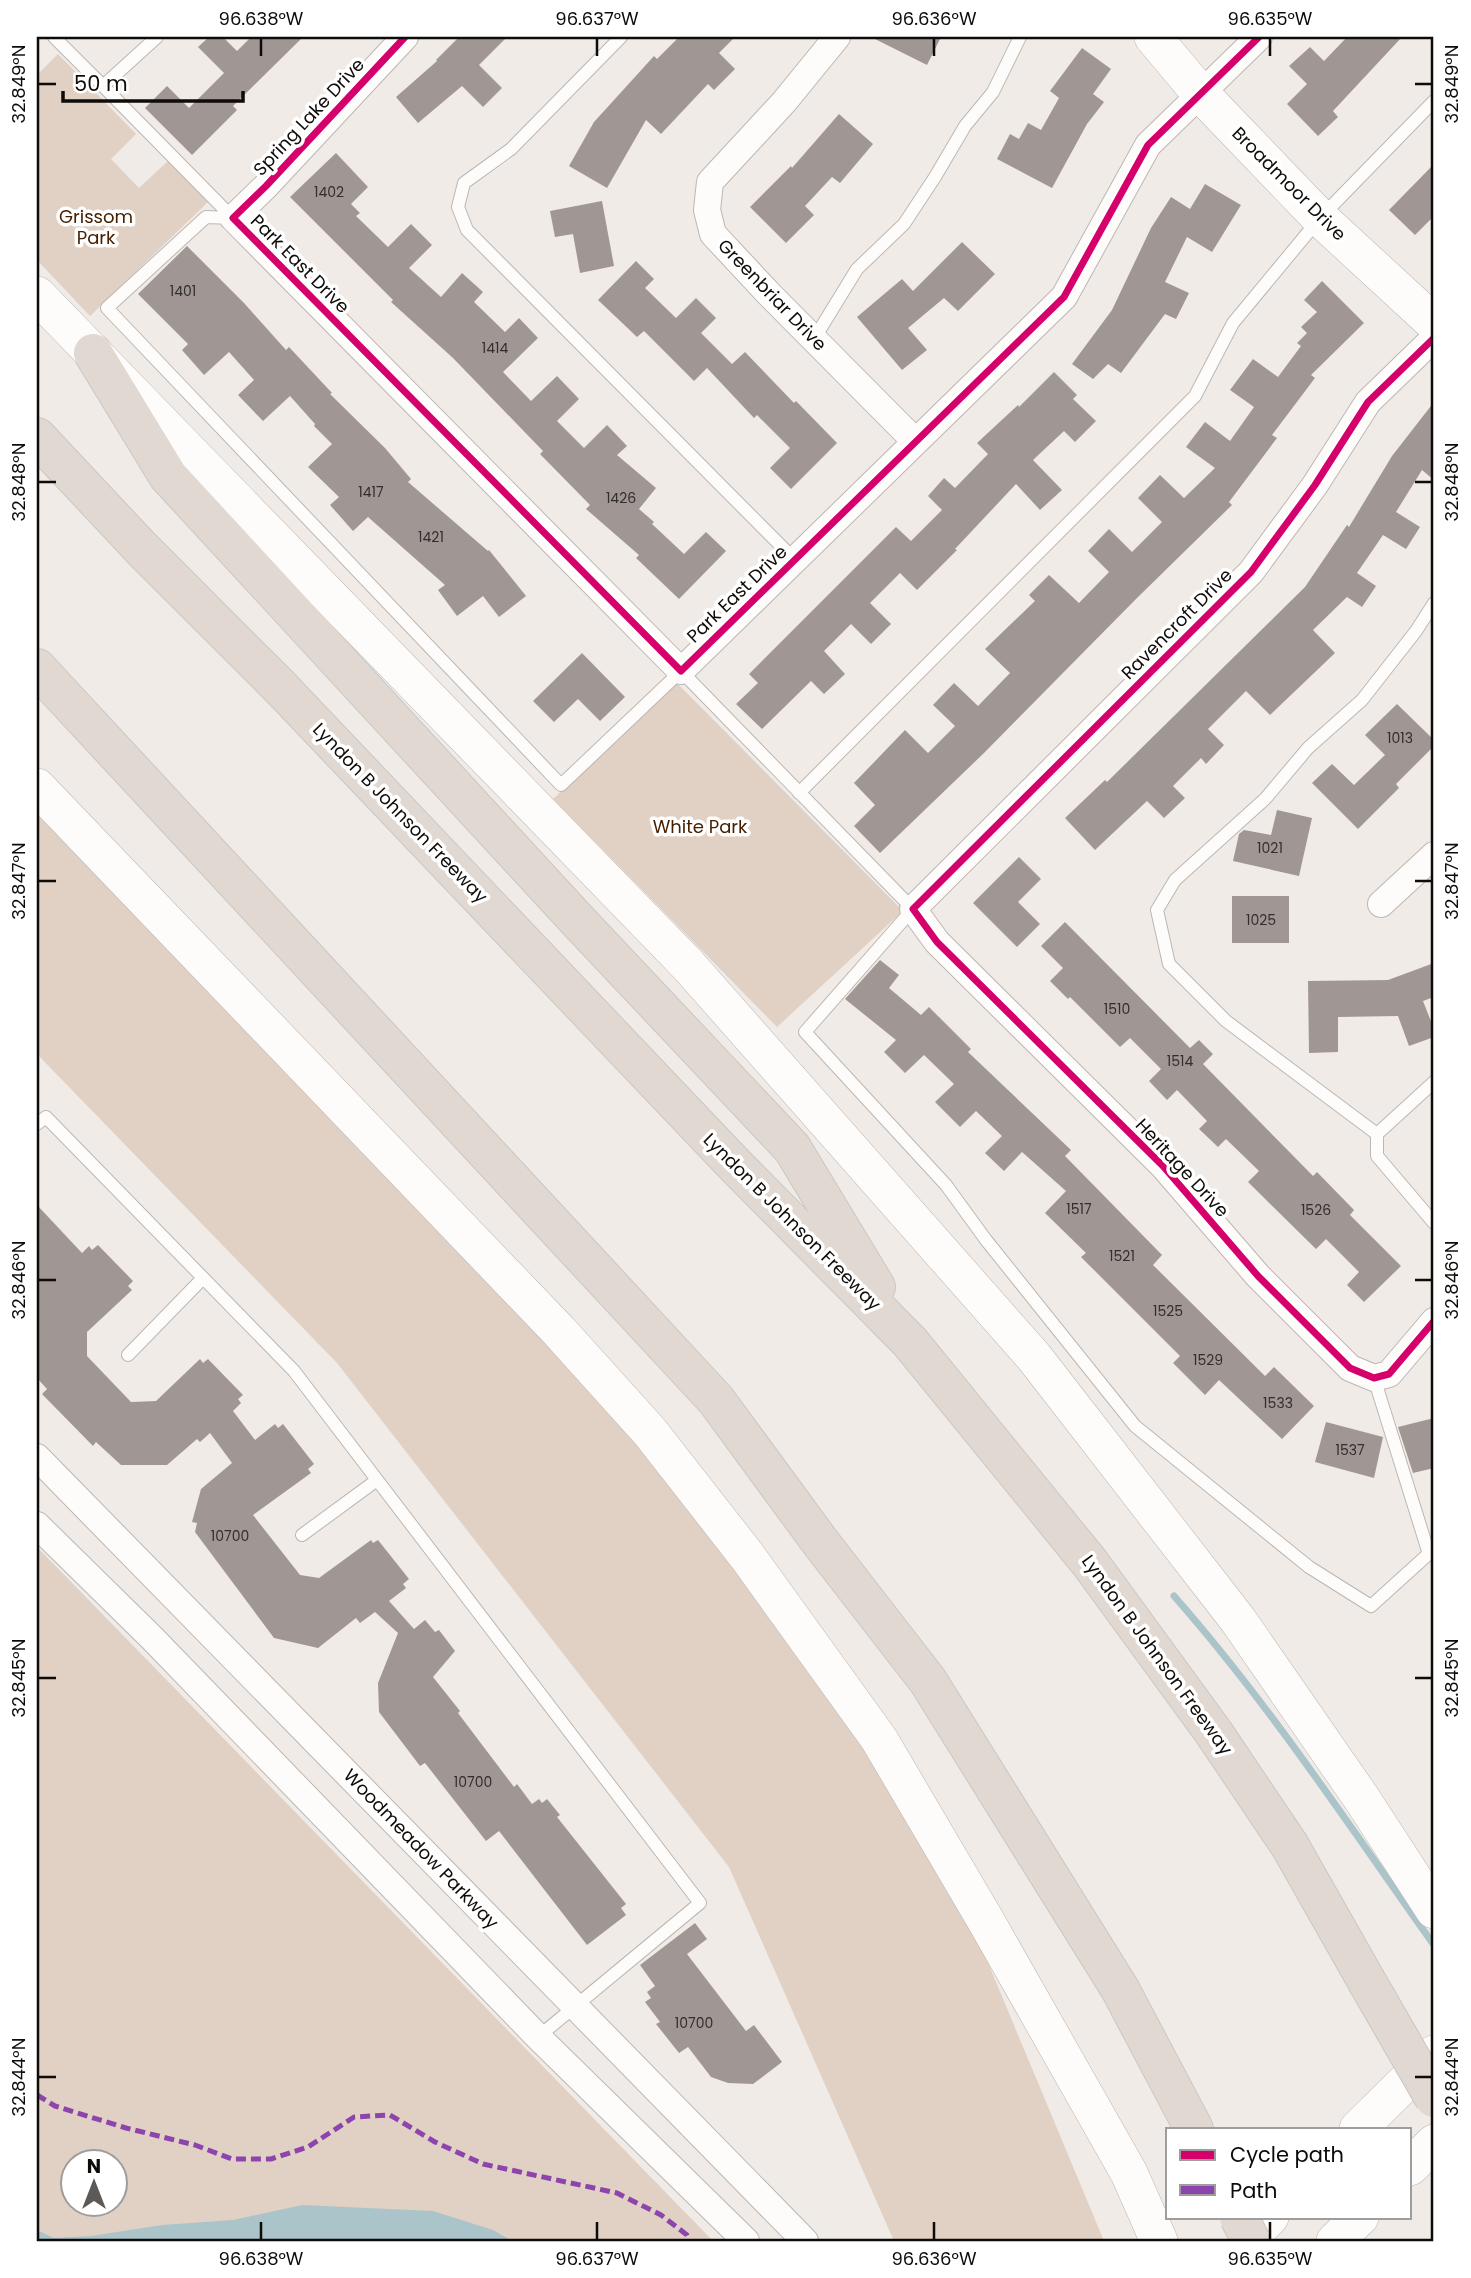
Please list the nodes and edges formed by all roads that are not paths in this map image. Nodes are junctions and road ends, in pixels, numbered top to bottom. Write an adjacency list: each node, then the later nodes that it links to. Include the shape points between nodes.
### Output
1 (54, 37): 9 (lane)
2 (157, 37): 9 (lane)
3 (405, 37): 12 (street, Spring Lake Drive)
4 (621, 37): 21 (lane, via 511,149 464,183 458,207 467,230)
5 (837, 37): 17 (street, Greenbriar Drive, via 709,182 707,210 713,234)
6 (1020, 37): 17 (lane, via 993,92 965,126 904,224 857,269)
7 (1153, 37): 10 (main road, Broadmoor Drive)
8 (1259, 37): 10 (street, Park East Drive)
9 (103, 86): 12 (lane)
10 (1200, 93): 13 (main road, Broadmoor Drive); 20 (street, Park East Drive, via 1148,145 1063,297)
11 (1434, 101): 13 (lane)
12 (233, 218): 24 (street, Park East Drive); 24 (lane, via 206,217 107,309 561,785)
13 (1320, 218): 15 (main road, Broadmoor Drive); 26 (lane, via 1233,323 1195,396)
14 (37, 295): 18 (main road)
15 (1434, 323)
16 (1434, 338): 29 (street, Ravencroft Drive, via 1368,402 1251,572)
17 (814, 339): 20 (street, Greenbriar Drive)
18 (93, 353): 36 (highway, via 168,476 792,1148); 44 (main road, via 688,965 1034,1357 1238,1620)
19 (37, 437): 36 (highway, Lyndon B Johnson Freeway)
20 (915, 441): 21 (street, Park East Drive)
21 (795, 560): 24 (street, Park East Drive)
22 (1434, 603): 32 (lane, via 1362,700 1307,748 1265,799 1175,880 1157,910 1169,964 1226,1021)
23 (37, 668): 50 (highway, via 716,1400 928,1681 1120,1989)
24 (681, 671): 26 (lane)
25 (37, 787): 59 (main road, via 559,1331 650,1432 747,1556 886,1751 1129,2173)
26 (799, 793): 29 (lane)
27 (1434, 855): 28 (street)
28 (1381, 904)
29 (914, 909): 38 (street, Heritage Drive, via 937,942 1163,1166 1258,1276 1350,1368); 43 (lane, via 805,1032 946,1185 1135,1426 1309,1567 1371,1606)
30 (1434, 1082): 32 (lane)
31 (37, 1124): 34 (lane, via 46,1116)
32 (1377, 1135): 33 (lane, via 1377,1156)
33 (1434, 1223)
34 (203, 1278): 37 (lane); 40 (lane, via 294,1371)
35 (1434, 1321): 38 (street, via 1389,1374)
36 (910, 1342): 49 (highway, Lyndon B Johnson Freeway, bridge, via 1090,1563 1214,1733 1290,1846)
37 (128, 1355)
38 (1374, 1378): 43 (lane)
39 (37, 1457): 46 (street, Woodmeadow Parkway)
40 (377, 1480): 42 (lane); 46 (lane, via 700,1903)
41 (37, 1525): 47 (street)
42 (302, 1535)
43 (1432, 1552)
44 (1424, 1886): 45 (main road)
45 (1434, 1910)
46 (574, 2006): 47 (lane); 58 (street, Woodmeadow Parkway)
47 (538, 2038): 57 (street)
48 (1434, 2054): 51 (main road)
49 (1434, 2098)
50 (1194, 2128)
51 (1359, 2128)
52 (1434, 2143): 53 (main road)
53 (1412, 2165)
54 (1240, 2218): 61 (highway, bridge)
55 (1269, 2218): 60 (main road)
56 (1359, 2218): 62 (main road)
57 (746, 2241)
58 (805, 2241)
59 (1159, 2241)
60 (1245, 2241)
61 (1251, 2241)
62 (1335, 2241)

